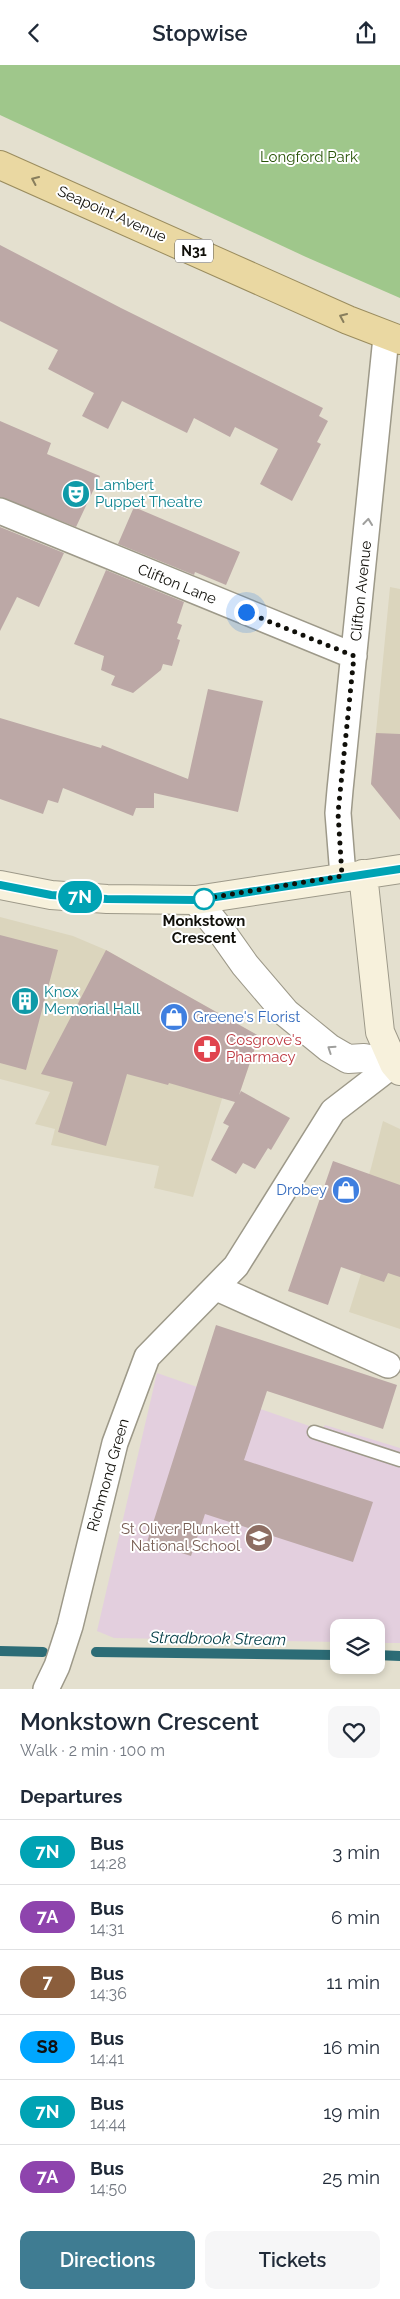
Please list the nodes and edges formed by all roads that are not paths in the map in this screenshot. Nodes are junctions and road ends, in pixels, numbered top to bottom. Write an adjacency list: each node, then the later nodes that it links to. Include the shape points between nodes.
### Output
1 (0, 165): 2 (highway, Seapoint Avenue / N31, one-way to 1)
2 (394, 338): 4 (street, Clifton Avenue, one-way to 2, via 385,347)
3 (0, 511): 4 (street, Clifton Lane)
4 (354, 656): 6 (street, Clifton Avenue, via 339,805)
5 (400, 869): 6 (main road)
6 (353, 875): 8 (main road); 9 (main road, via 380,1032)
7 (0, 885): 8 (main road, via 51,895)
8 (196, 900): 9 (street, one-way to 8, via 364,1058 348,1059 286,1013)
9 (397, 1067): 10 (street, Richmond Green, via 333,1111 236,1266)
10 (217, 1288): 11 (street); 14 (street, Richmond Green, via 147,1357 116,1443 70,1626)
11 (388, 1365)
12 (314, 1432): 13 (lane)
13 (400, 1460)
14 (46, 1689)

